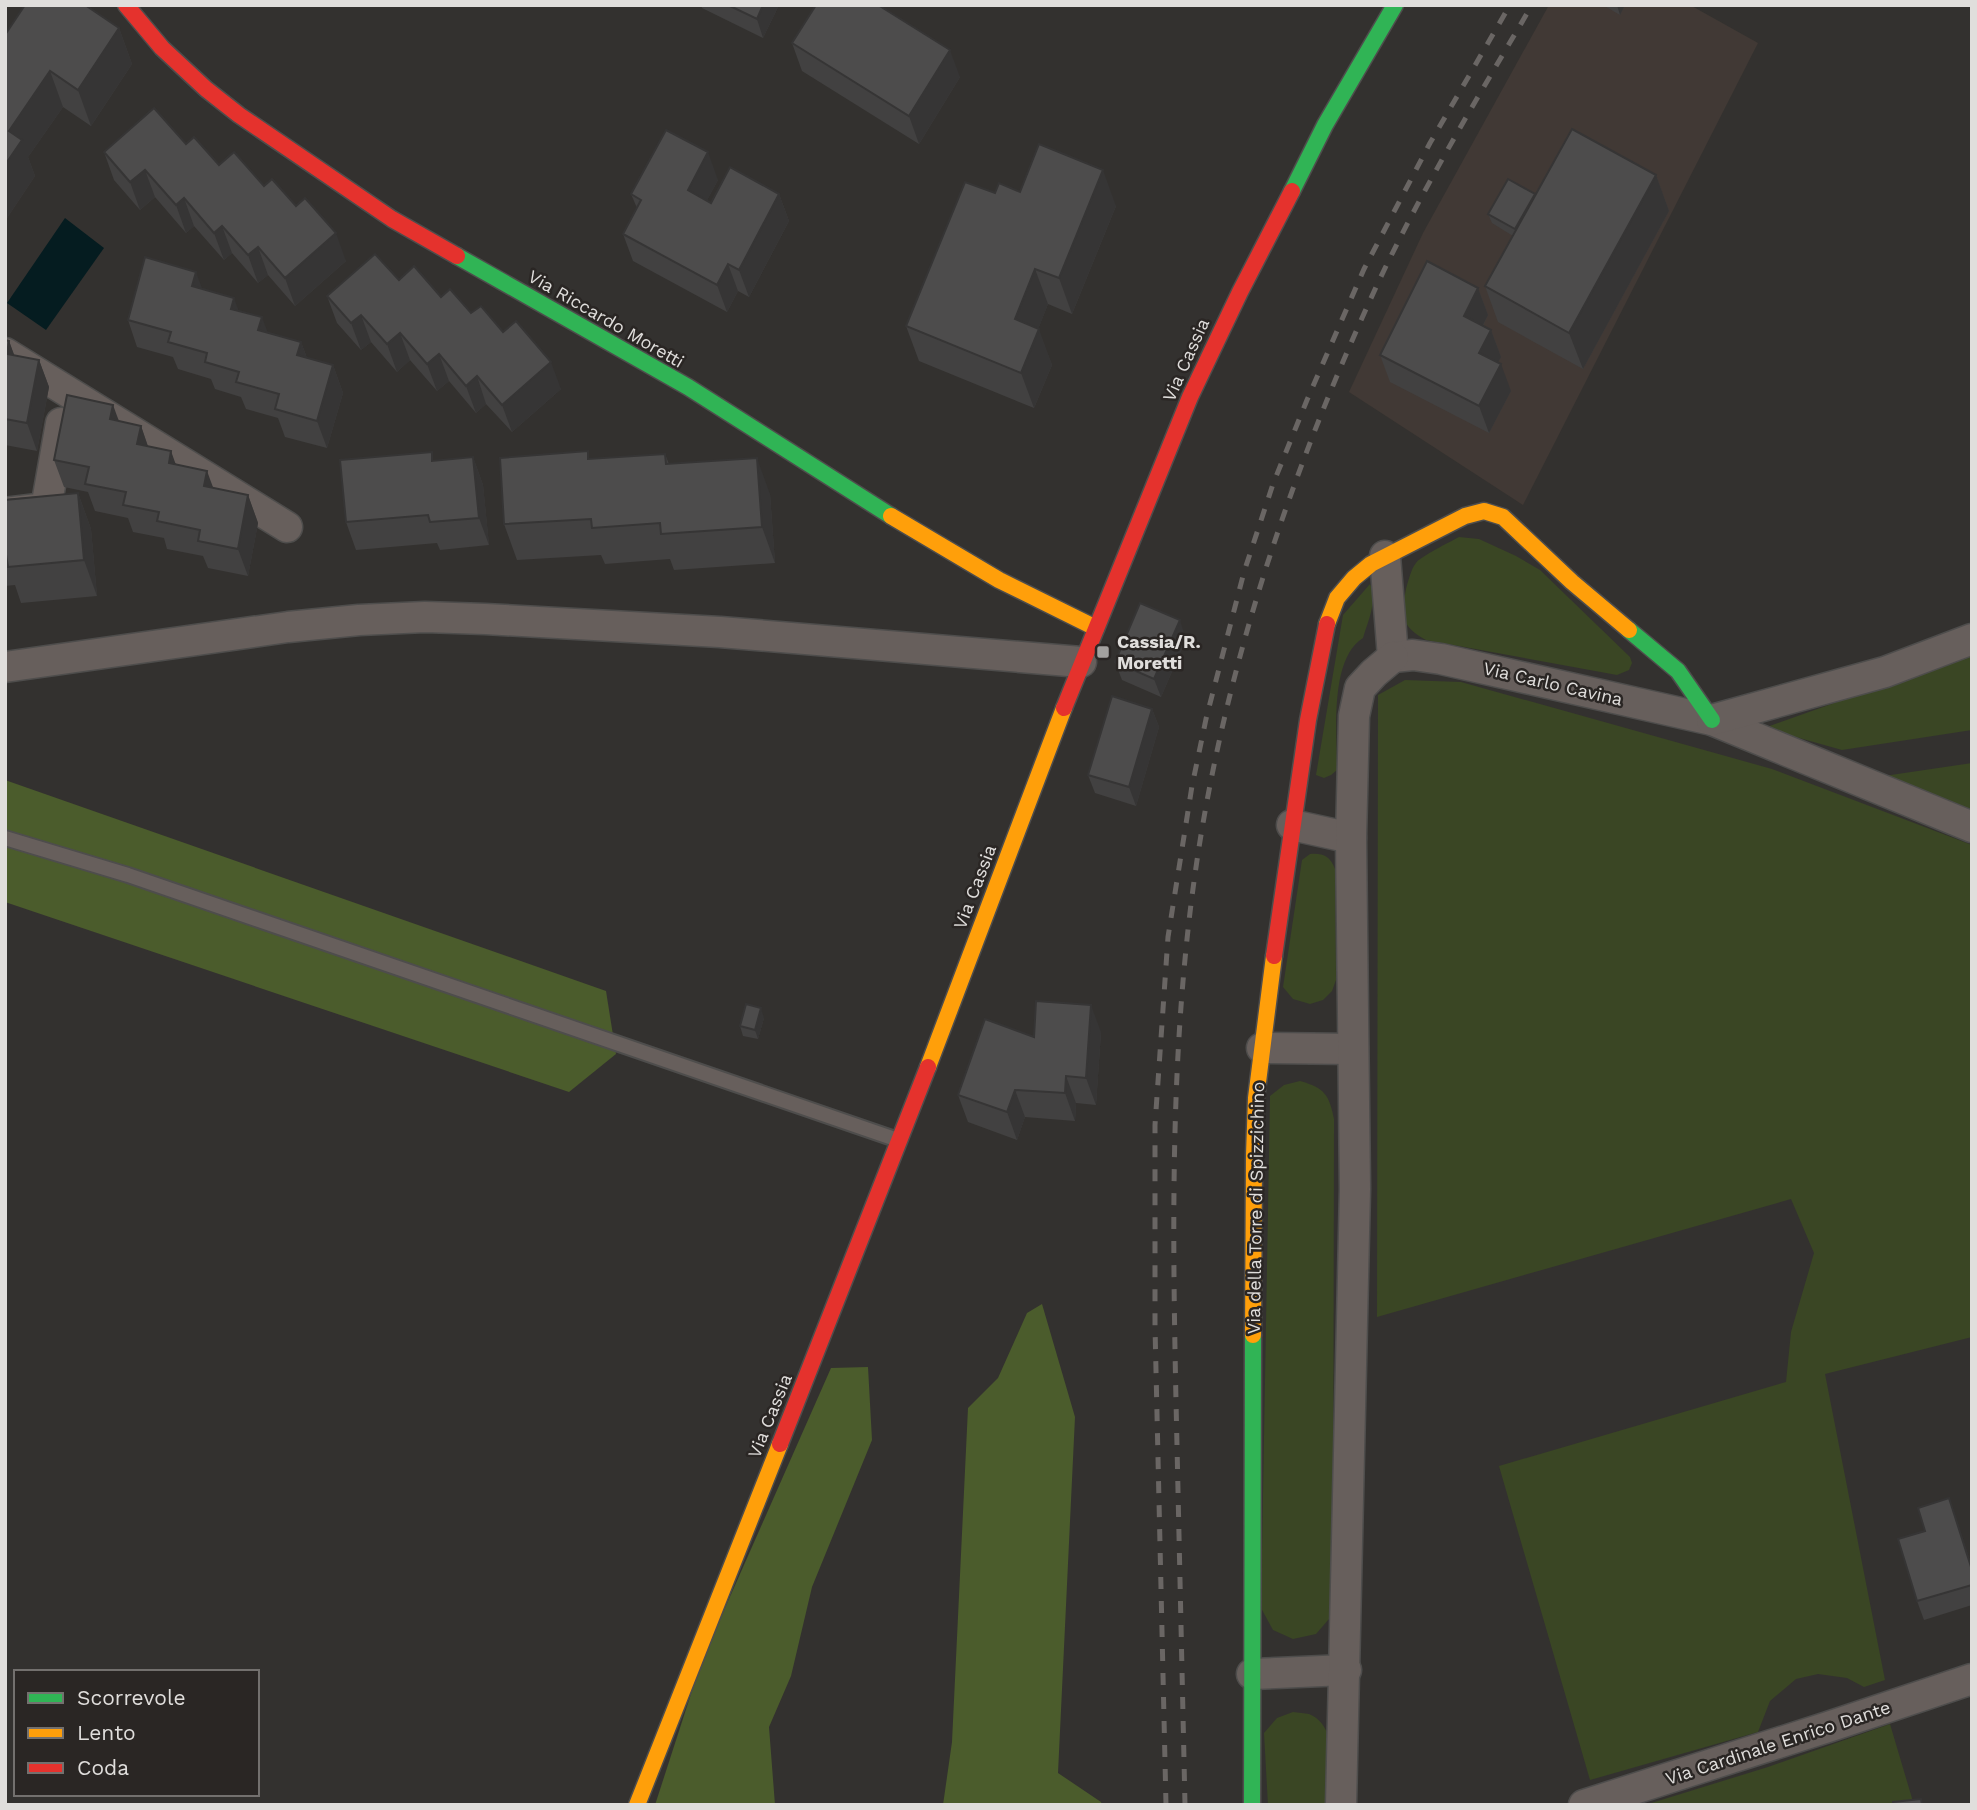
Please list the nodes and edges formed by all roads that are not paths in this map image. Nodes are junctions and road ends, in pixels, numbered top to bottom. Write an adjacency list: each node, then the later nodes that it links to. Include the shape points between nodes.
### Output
1 (126, 5): 8 (street, Via Riccardo Moretti, via 162,48 206,89 392,219 688,387 999,580)
2 (1395, 5): 8 (street, Via Cassia, via 1325,125 1208,357)
3 (5, 353): 4 (street)
4 (67, 391): 5 (street, via 46,508); 6 (street)
5 (5, 513)
6 (287, 527)
7 (1385, 556): 10 (street); 13 (street, Via della Torre di Spizzichino, via 1465,516 1484,511 1503,517 1678,671); 14 (street, Via della Torre di Spizzichino, via 1370,564 1337,598 1326,626)
8 (1096, 628): 11 (street, Via Cassia)
9 (1972, 639): 13 (street, via 1885,672)
10 (1393, 657): 13 (street, Via Carlo Cavina, via 1441,659); 17 (street, via 1360,688 1354,716)
11 (1081, 662): 12 (street, via 720,632 425,617 288,627); 20 (street, Via Cassia)
12 (5, 667)
13 (1712, 720): 15 (street, Via Carlo Cavina)
14 (1292, 825): 17 (street); 18 (street, Via della Torre di Spizzichino)
15 (1972, 827)
16 (5, 838): 20 (lane, via 128,875)
17 (1351, 838): 19 (street)
18 (1262, 1048): 19 (street); 22 (street, Via della Torre di Spizzichino, via 1254,1155)
19 (1353, 1049): 21 (street, via 1355,1189)
20 (900, 1140): 24 (street, Via Cassia)
21 (1346, 1670): 22 (street); 26 (street)
22 (1252, 1674): 25 (street, Via della Torre di Spizzichino)
23 (1972, 1679): 27 (street, Via Cardinale Enrico Dante)
24 (637, 1805)
25 (1252, 1805)
26 (1342, 1805)
27 (1584, 1805)

